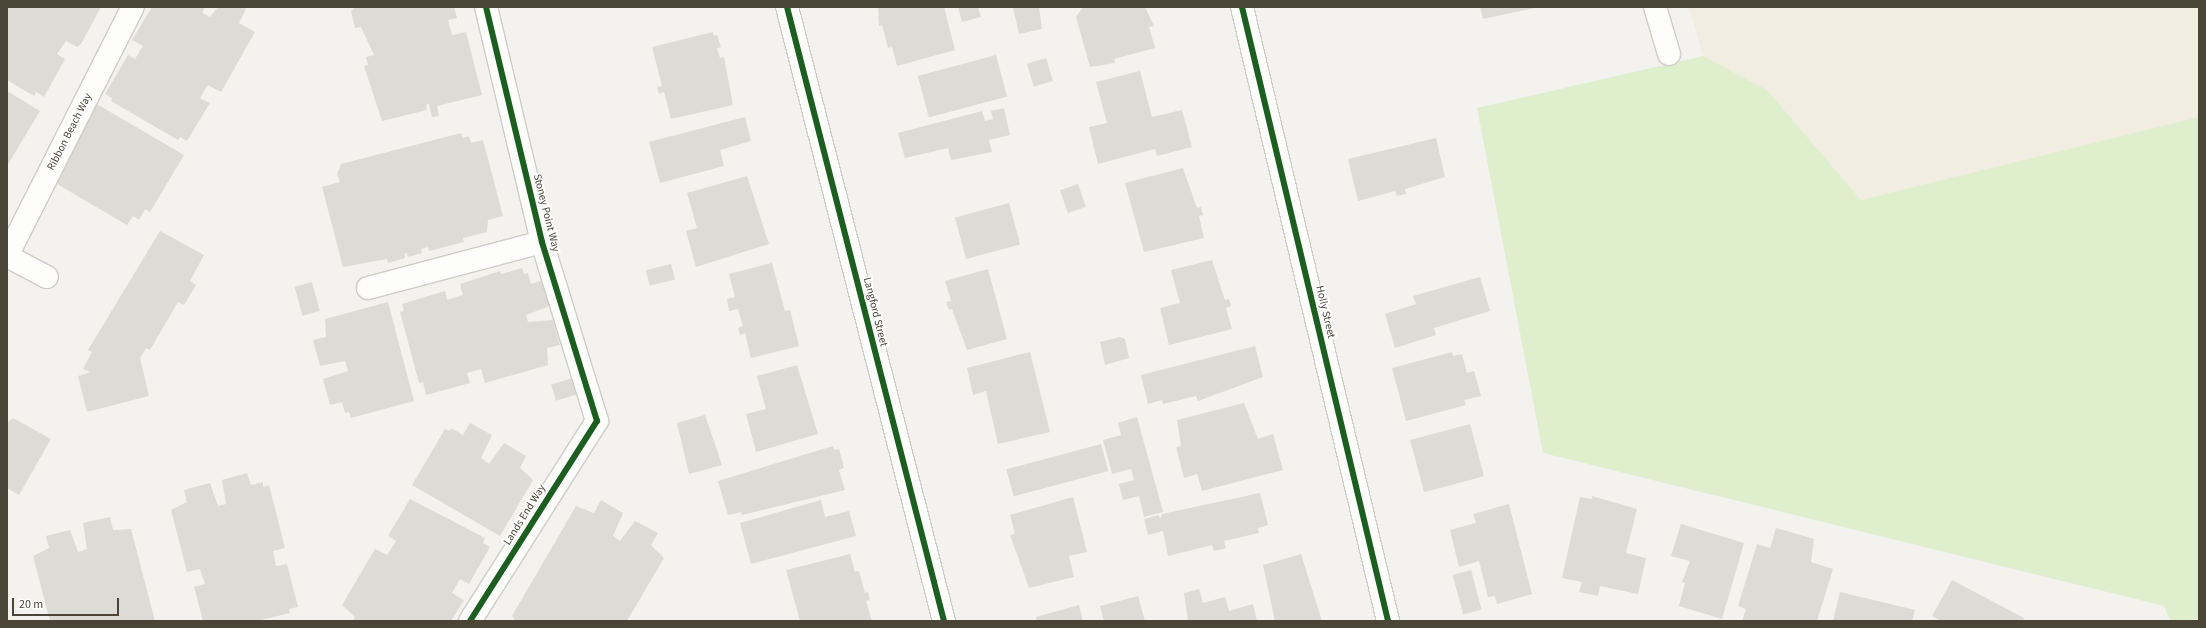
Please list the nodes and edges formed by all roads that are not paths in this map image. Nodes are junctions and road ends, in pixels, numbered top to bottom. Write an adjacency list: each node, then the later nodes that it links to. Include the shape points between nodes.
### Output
1 (133, 7): 8 (street, Ribbon Beach Way)
2 (486, 7): 7 (street, Stoney Point Way)
3 (788, 7): 13 (street, Langford Street)
4 (1242, 7): 14 (street, Holly Street)
5 (1655, 7): 6 (street)
6 (1668, 54)
7 (542, 242): 10 (street); 11 (street, Stoney Point Way)
8 (7, 256): 9 (street, Ribbon Beach Way)
9 (47, 277)
10 (368, 288)
11 (597, 421): 12 (street, Lands End Way)
12 (470, 621)
13 (944, 621)
14 (1388, 621)

